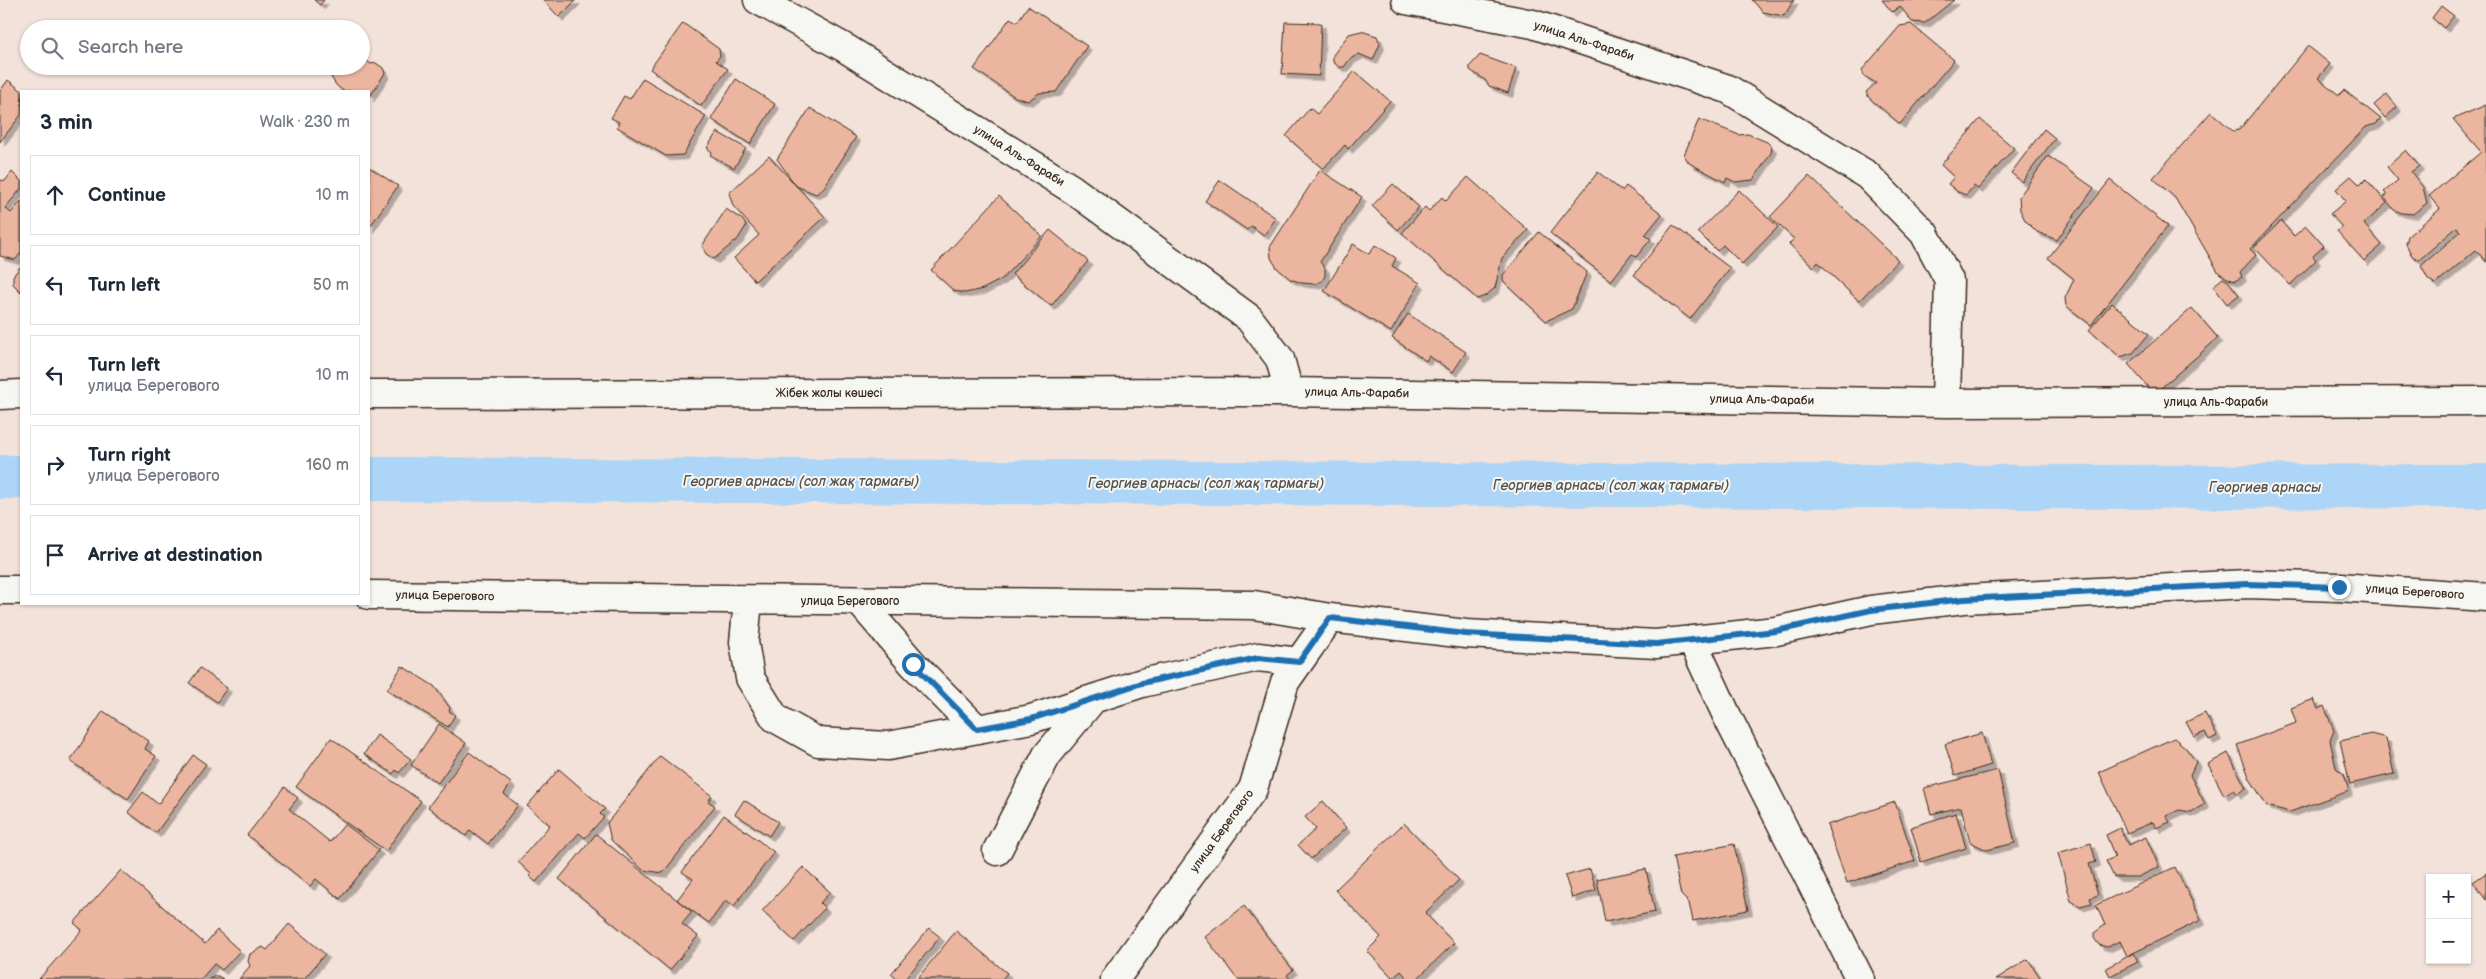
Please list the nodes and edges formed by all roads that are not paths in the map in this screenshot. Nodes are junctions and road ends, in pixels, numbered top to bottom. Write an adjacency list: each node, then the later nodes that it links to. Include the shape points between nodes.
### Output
1 (758, 0): 3 (street, улица Аль-Фараби, via 845,48 1072,189 1249,318 1280,359)
2 (1406, 0): 8 (street, улица Аль-Фараби, via 1533,24 1728,89 1867,175 1924,234 1949,280)
3 (1289, 392): 6 (street, Жібек жолы көшесі); 8 (street, улица Аль-Фараби)
4 (0, 394): 5 (street)
5 (20, 394)
6 (370, 394)
7 (2486, 401): 8 (street, улица Аль-Фараби)
8 (1946, 403)
9 (0, 590): 10 (street)
10 (20, 590)
11 (370, 595): 13 (street, улица Берегового)
12 (2486, 597): 16 (street, улица Берегового, via 2247,584 1964,599 1871,610 1776,631)
13 (748, 601): 14 (street, улица Берегового); 19 (street, via 744,642 750,678 775,718 783,723 818,742 888,746)
14 (859, 601): 15 (street, улица Берегового, via 1254,605); 19 (street, via 913,664)
15 (1330, 618): 16 (street, улица Берегового, via 1466,634 1656,644); 17 (street, улица Берегового)
16 (1692, 640): 22 (street)
17 (1299, 662): 18 (street, via 1258,658 1142,683); 21 (street, улица Берегового, via 1285,682 1253,789)
18 (1093, 699): 19 (street, via 1031,719); 20 (street, via 1047,755)
19 (977, 729)
20 (997, 851)
21 (1115, 979)
22 (1860, 979)

